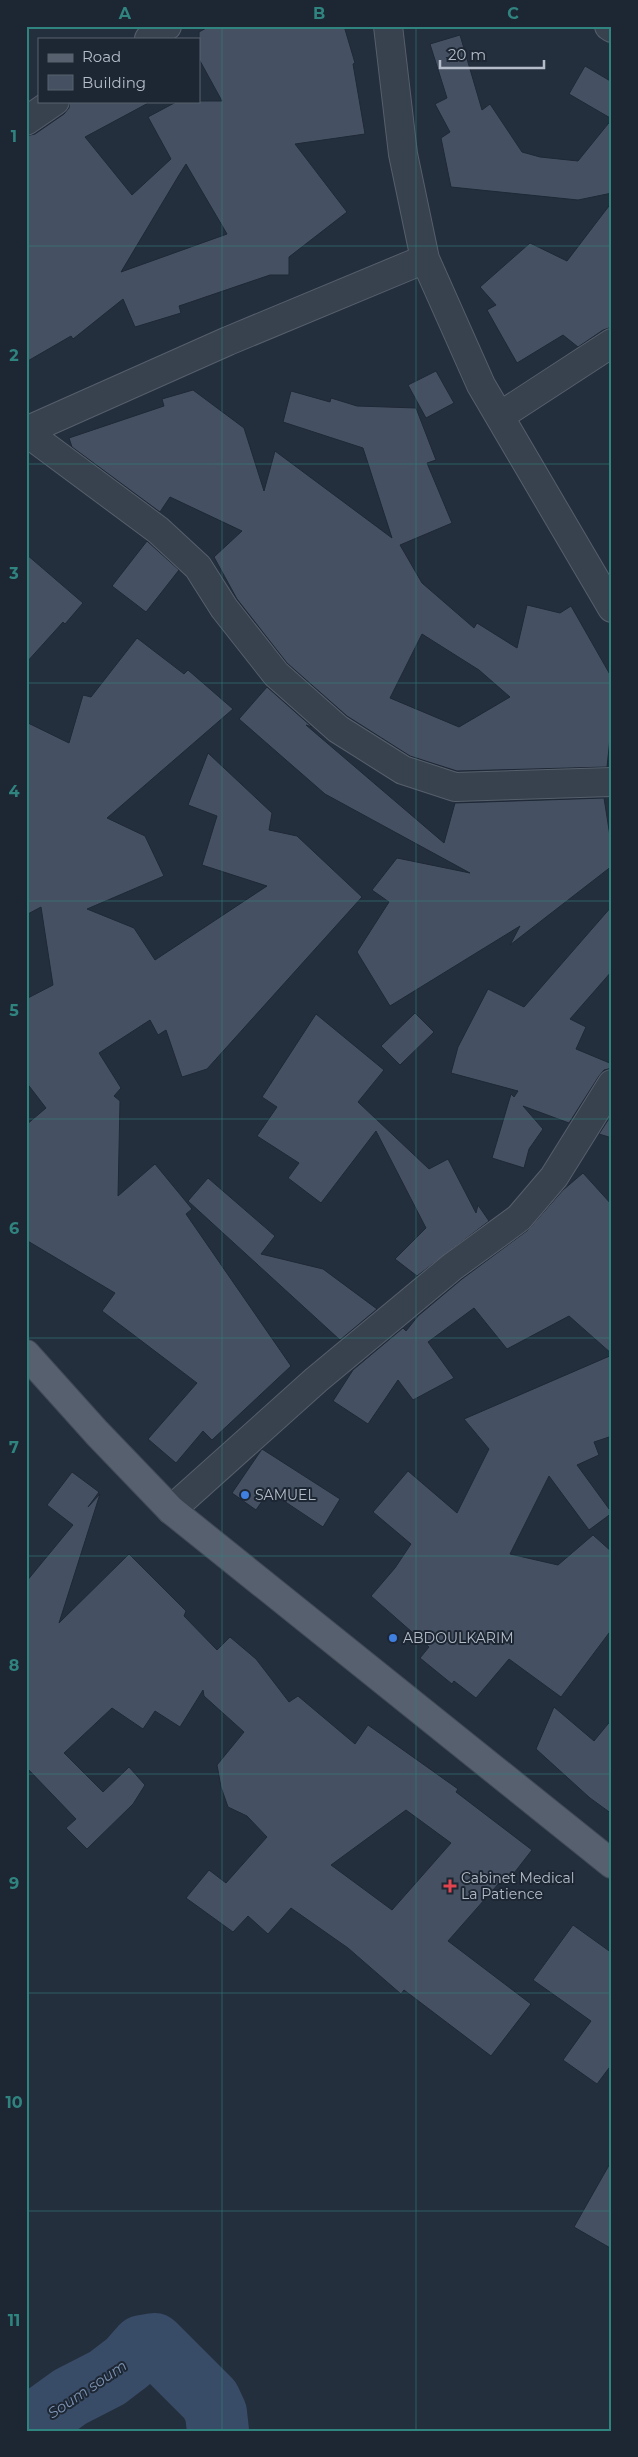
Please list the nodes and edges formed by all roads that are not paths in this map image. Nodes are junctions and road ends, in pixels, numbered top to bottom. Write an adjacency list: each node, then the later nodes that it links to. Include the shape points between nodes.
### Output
1 (167, 26): 3 (street)
2 (388, 26): 6 (street, via 403,154)
3 (150, 38)
4 (54, 102): 5 (street)
5 (26, 121)
6 (425, 259): 8 (street, via 481,385); 9 (street, via 228,340)
7 (612, 342): 8 (street)
8 (500, 416): 10 (street)
9 (26, 432): 11 (street, via 158,530 198,568 224,608 276,674 338,729 403,770 455,787)
10 (612, 608)
11 (612, 782)
12 (612, 1084): 14 (street, via 554,1177 519,1218 452,1267)
13 (26, 1354): 14 (main road)
14 (171, 1510): 15 (main road)
15 (612, 1864)

